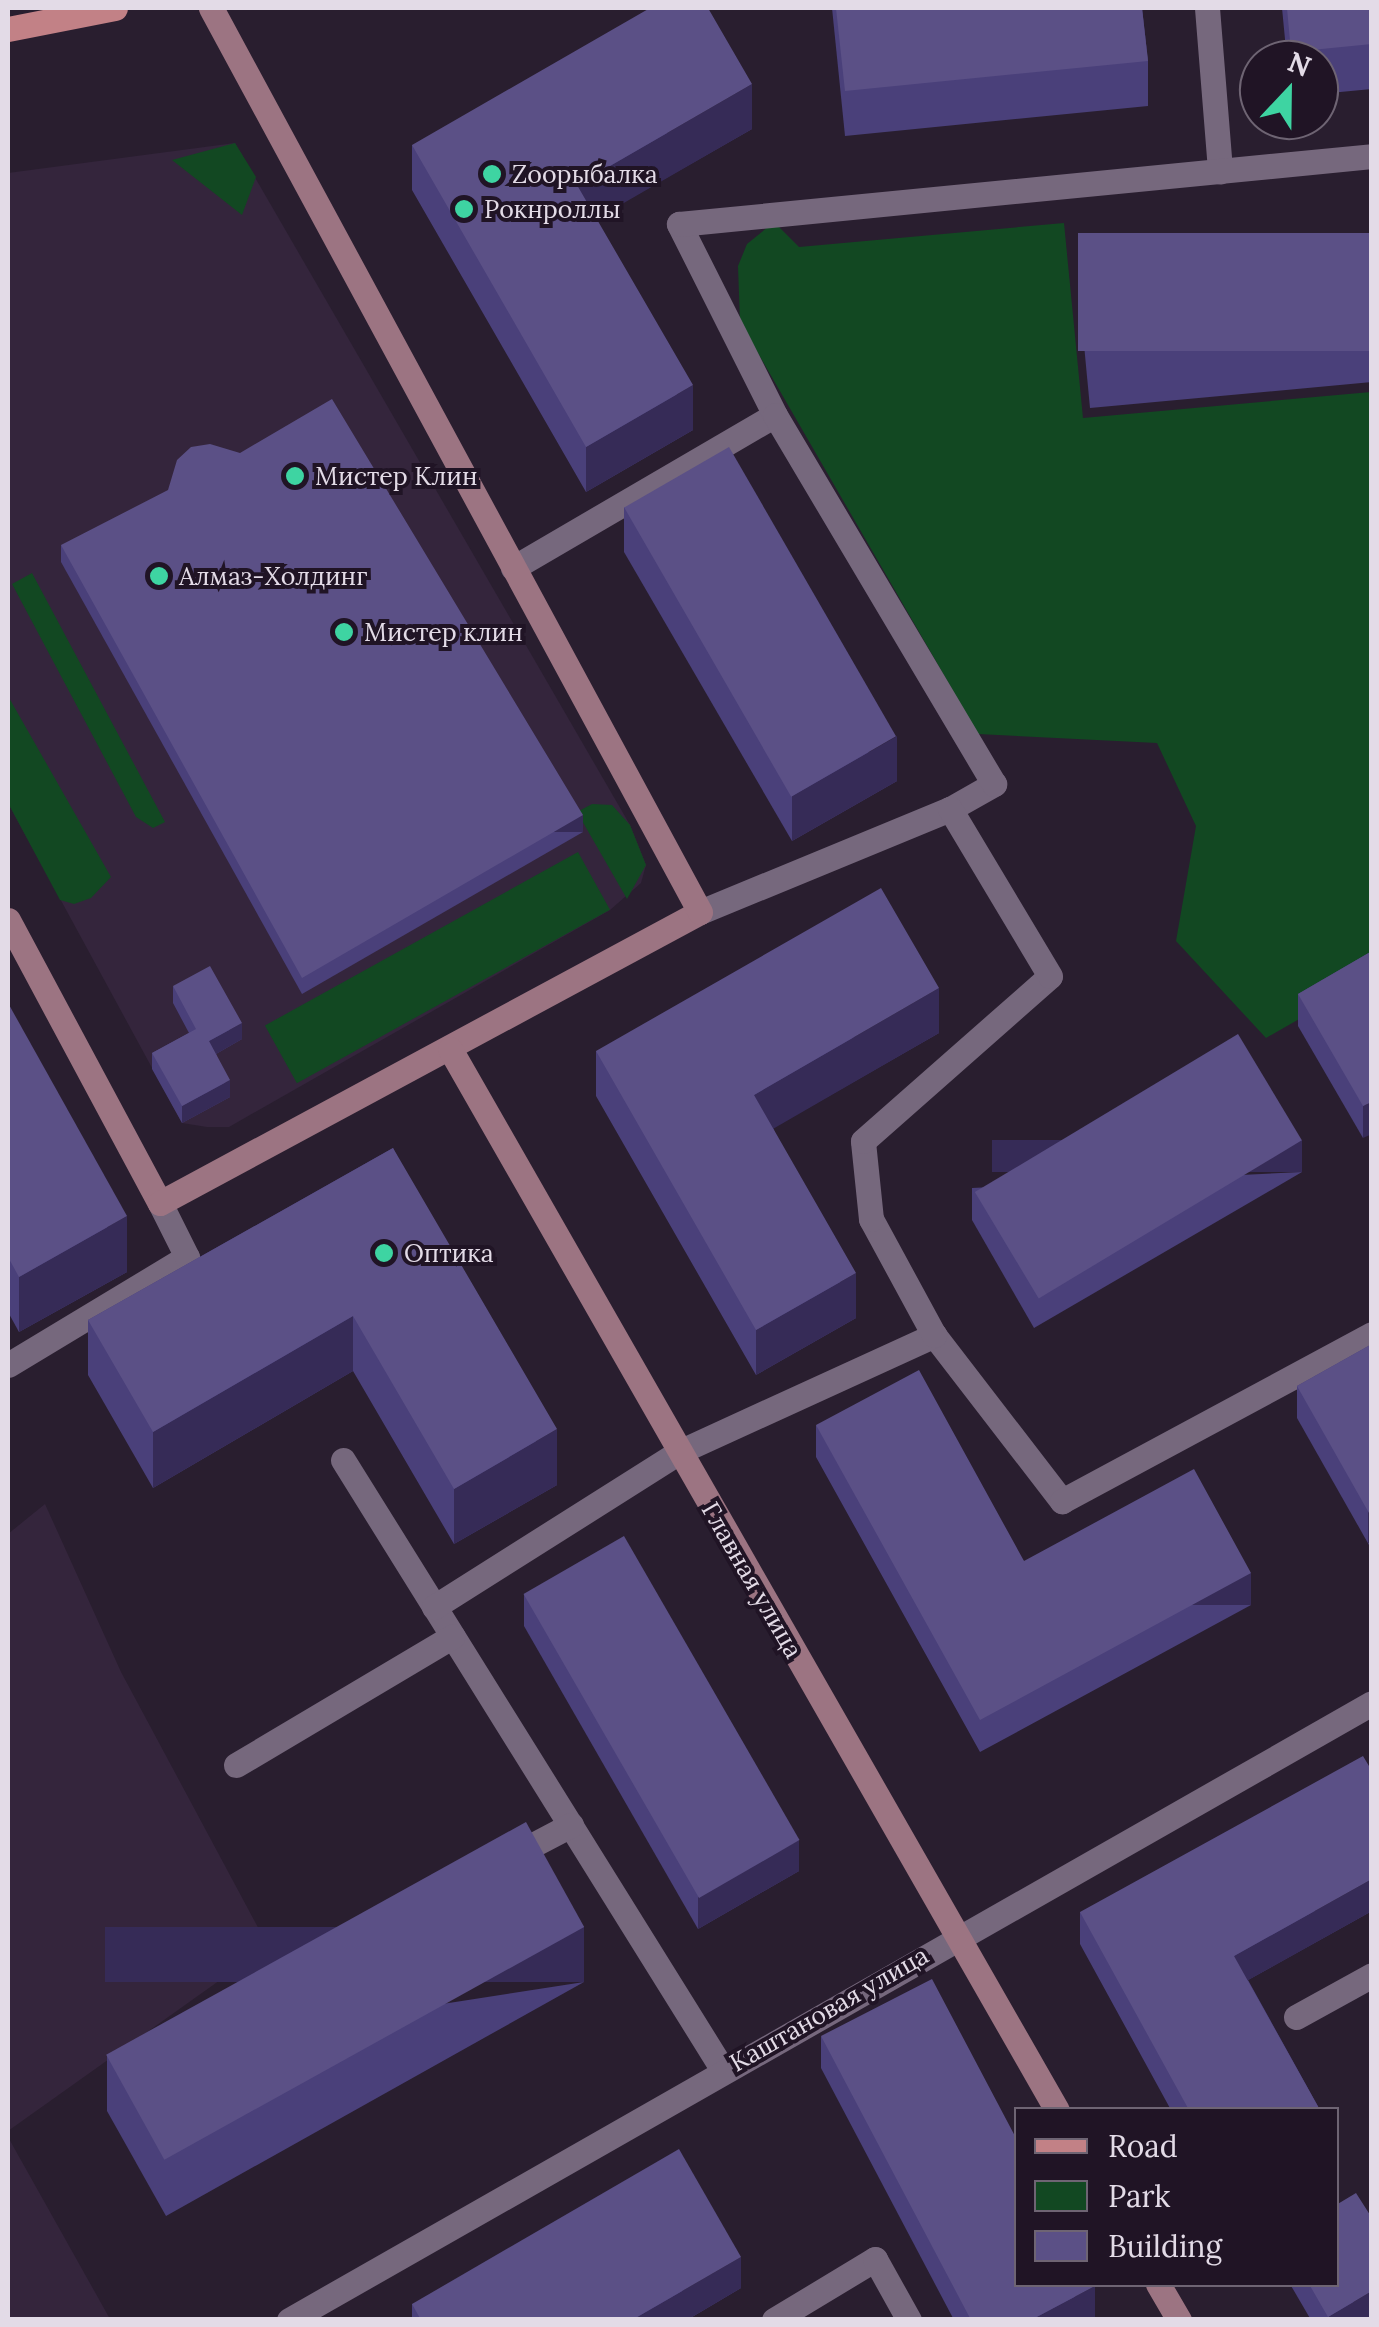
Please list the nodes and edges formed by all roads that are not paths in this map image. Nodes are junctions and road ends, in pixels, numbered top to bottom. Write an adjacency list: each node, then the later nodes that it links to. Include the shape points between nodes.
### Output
1 (115, 8): 4 (main road)
2 (211, 8): 8 (street)
3 (1207, 8): 6 (street)
4 (8, 30)
5 (1372, 156): 6 (street)
6 (1220, 171): 7 (street, via 679,224)
7 (775, 416): 8 (street); 9 (street, via 994,784)
8 (514, 568): 10 (street)
9 (950, 810): 10 (street); 15 (street, via 1050,976 862,1141 871,1219)
10 (700, 912): 12 (street)
11 (8, 920): 13 (street)
12 (450, 1049): 13 (street); 17 (street, Главная улица)
13 (160, 1202): 16 (street, via 188,1258)
14 (1372, 1334): 15 (street, via 1062,1501)
15 (934, 1335): 17 (street)
16 (8, 1365)
17 (679, 1452): 19 (street); 25 (street, Главная улица)
18 (343, 1460): 19 (street)
19 (434, 1607): 20 (street)
20 (453, 1636): 22 (street); 23 (street)
21 (1372, 1703): 25 (street, Каштановая улица)
22 (236, 1765)
23 (570, 1825): 24 (street); 28 (street)
24 (487, 1870)
25 (956, 1936): 28 (street, Каштановая улица); 29 (street, Главная улица)
26 (1372, 1976): 27 (street)
27 (1296, 2017)
28 (723, 2070): 31 (street, Каштановая улица)
29 (1054, 2107)
30 (1160, 2287): 34 (street)
31 (289, 2320)
32 (774, 2320): 33 (street, via 875,2258)
33 (909, 2320)
34 (1179, 2320)

